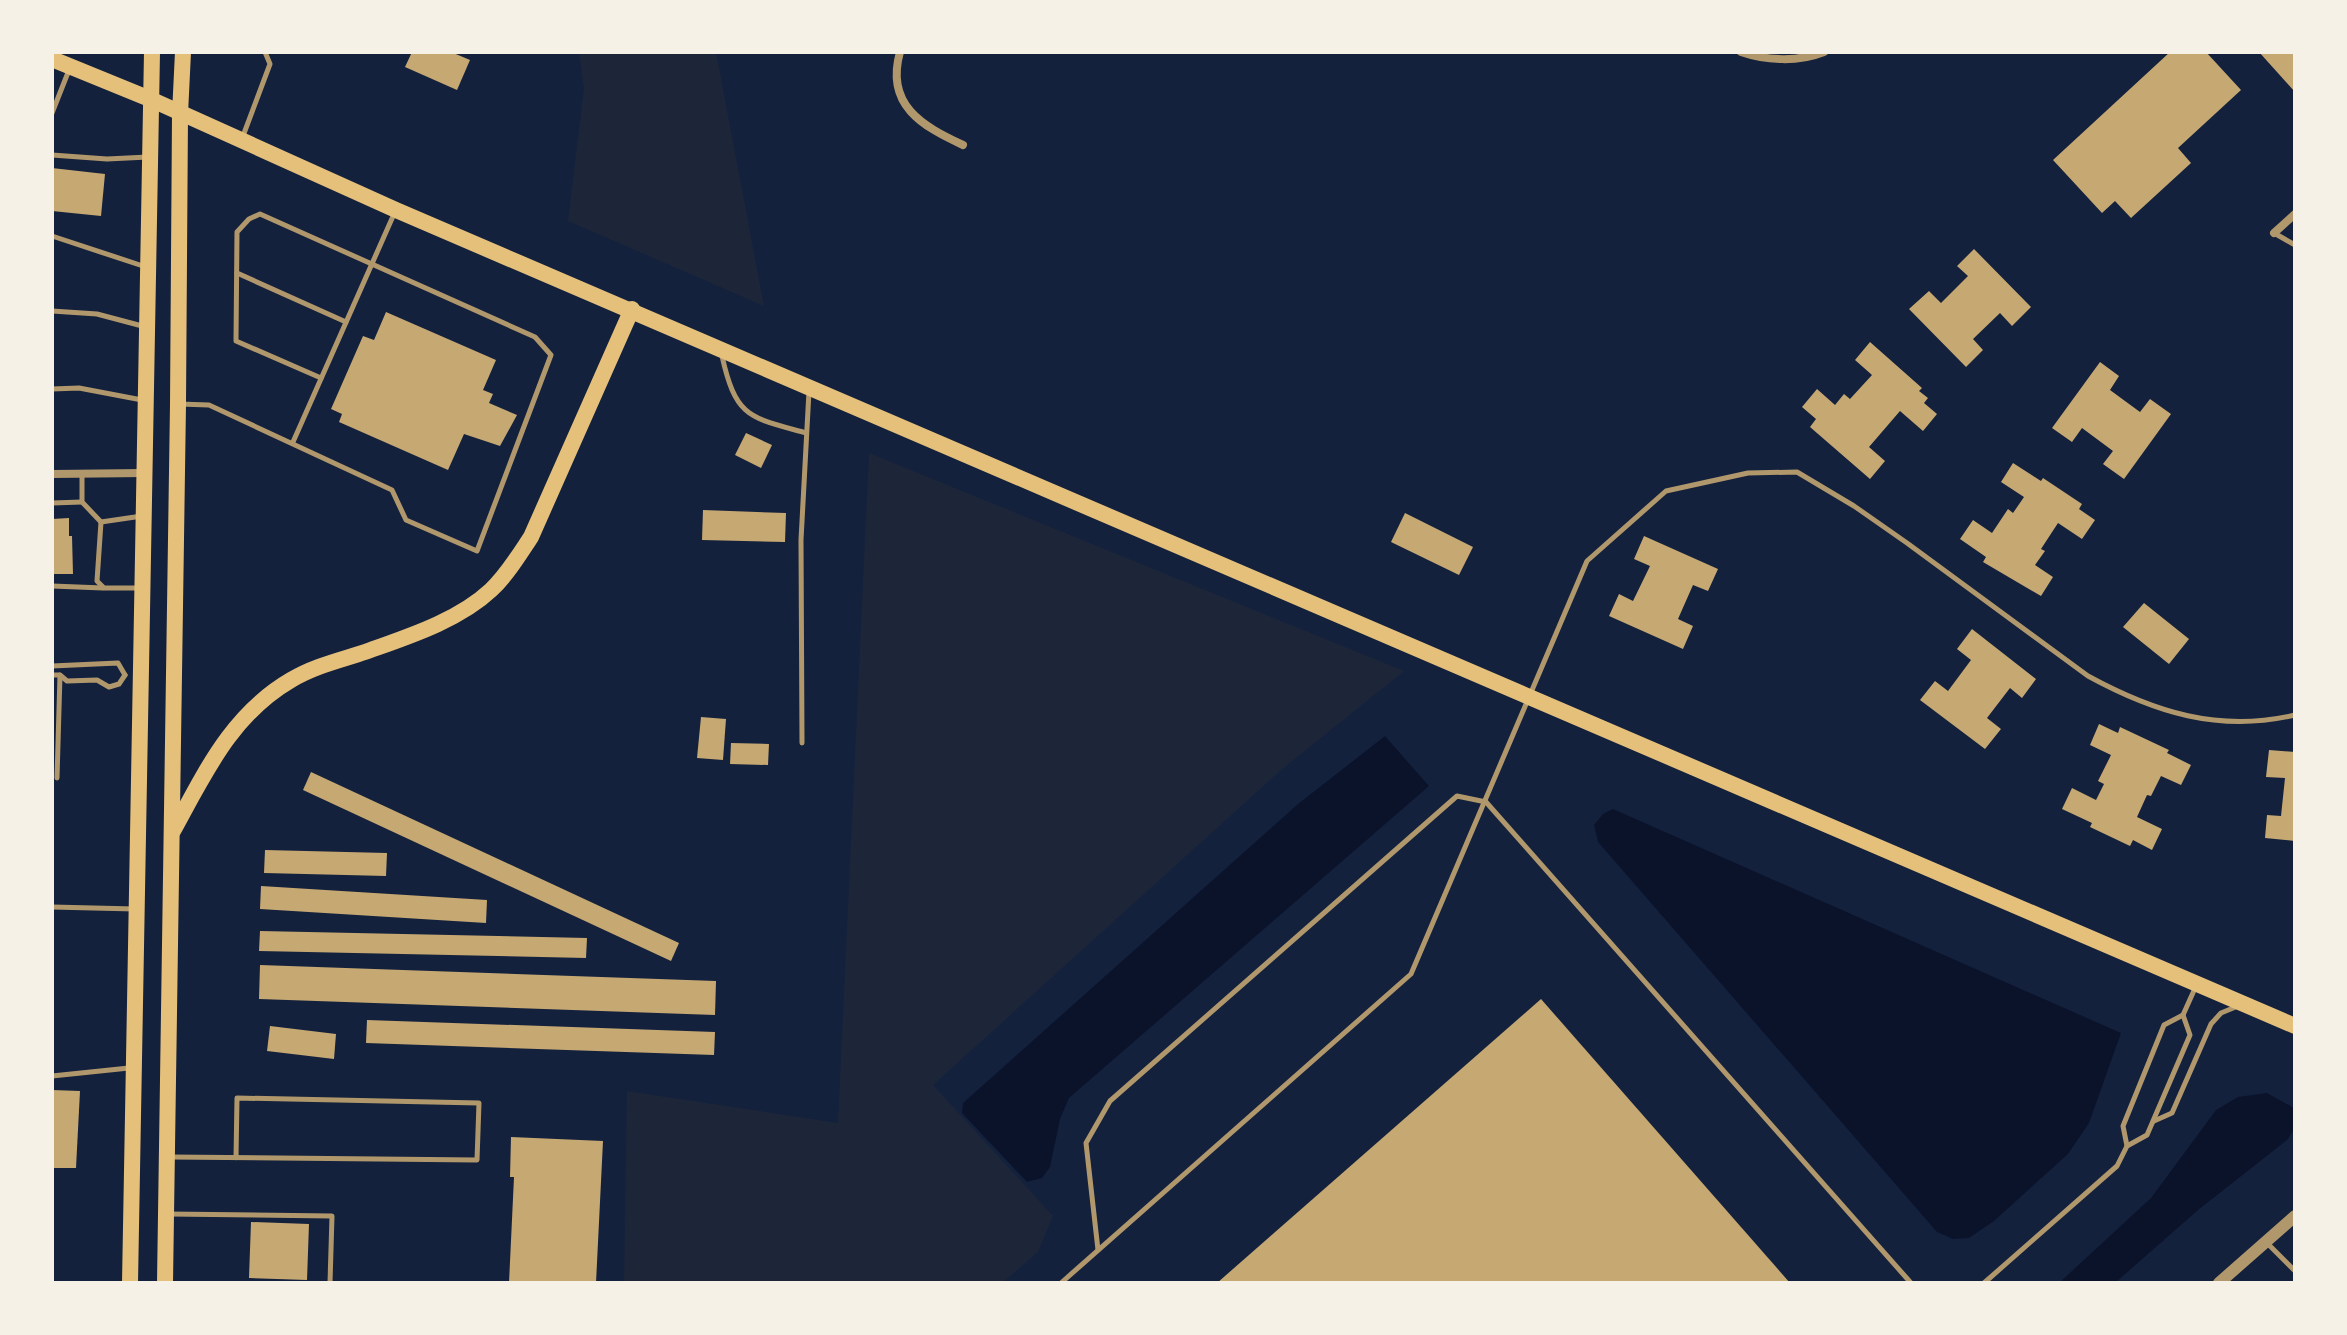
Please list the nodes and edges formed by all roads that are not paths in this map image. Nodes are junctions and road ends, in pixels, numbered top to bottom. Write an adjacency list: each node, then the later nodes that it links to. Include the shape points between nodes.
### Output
1 (152, 52): 9 (main road)
2 (183, 52): 11 (main road)
3 (265, 52): 12 (lane, via 270,64)
4 (900, 52): 13 (street, via 899,89 910,113)
5 (1741, 52): 6 (street, via 1792,59)
6 (1824, 52)
7 (52, 59): 8 (main road)
8 (71, 67): 9 (main road); 10 (lane)
9 (150, 99): 11 (main road); 15 (main road)
10 (52, 114)
11 (180, 114): 12 (main road); 33 (main road)
12 (241, 141): 16 (main road)
13 (963, 145)
14 (52, 155): 15 (lane)
15 (149, 157): 22 (main road)
16 (396, 210): 21 (lane); 24 (main road)
17 (2295, 214): 18 (street)
18 (2274, 233): 20 (lane)
19 (52, 236): 22 (lane)
20 (2295, 245)
21 (371, 264): 23 (lane, via 260,214 237,232); 26 (lane); 35 (lane, via 535,337 551,355 477,551 406,520 392,490)
22 (147, 267): 27 (main road)
23 (237, 273): 26 (lane); 29 (lane, via 236,341)
24 (632, 309): 28 (main road); 55 (main road, via 531,537 491,590 432,625 292,679 259,702 231,731)
25 (52, 311): 27 (lane, via 97,314)
26 (346, 322): 29 (lane)
27 (147, 328): 32 (main road)
28 (720, 347): 30 (main road); 34 (lane, via 729,386 741,408 758,419)
29 (321, 378): 35 (lane)
30 (809, 386): 34 (lane); 50 (main road)
31 (52, 389): 32 (lane, via 79,388)
32 (145, 400): 36 (main road)
33 (178, 404): 35 (lane, via 209,405); 55 (main road)
34 (807, 433): 52 (lane, via 801,540)
35 (293, 442)
36 (144, 473): 38 (street); 41 (main road)
37 (52, 474): 38 (street)
38 (82, 474): 39 (lane)
39 (82, 502): 40 (lane); 42 (lane)
40 (52, 503)
41 (143, 516): 42 (lane); 45 (main road)
42 (101, 522): 44 (lane, via 97,581)
43 (52, 586): 44 (lane)
44 (104, 588): 45 (lane)
45 (142, 588): 49 (main road)
46 (52, 666): 49 (lane, via 118,663)
47 (52, 675): 48 (lane)
48 (60, 675): 49 (lane, via 67,681 97,680 109,687); 53 (lane)
49 (133, 675): 57 (main road)
50 (1528, 697): 51 (lane, via 1587,561 1666,491 1748,473 1797,472 1864,513 2088,676 2122,695 2169,713 2227,722); 54 (lane); 58 (main road)
51 (2295, 715)
52 (802, 743)
53 (57, 778)
54 (1486, 802): 71 (lane, via 1411,974); 71 (lane, via 1457,796 1110,1101 1086,1143); 77 (lane)
55 (170, 836): 66 (main road)
56 (52, 907): 57 (lane)
57 (137, 909): 62 (main road)
58 (2196, 984): 59 (main road); 60 (lane)
59 (2241, 1004): 61 (main road); 64 (lane, via 2211,1024 2172,1113)
60 (2183, 1015): 64 (lane, via 2190,1035); 65 (lane, via 2164,1025 2123,1126)
61 (2295, 1026)
62 (134, 1068): 63 (lane); 73 (main road)
63 (52, 1076)
64 (2153, 1121): 65 (lane, via 2147,1135)
65 (2127, 1146): 78 (lane, via 2117,1166)
66 (166, 1157): 67 (lane); 68 (main road)
67 (236, 1158): 67 (lane, via 477,1160 479,1103 237,1098)
68 (165, 1214): 74 (main road); 75 (lane, via 332,1216)
69 (2295, 1216): 70 (street)
70 (2265, 1242): 72 (lane); 79 (street)
71 (1098, 1250): 76 (lane)
72 (2295, 1271)
73 (130, 1283)
74 (165, 1283)
75 (330, 1283)
76 (1061, 1283)
77 (1911, 1283)
78 (1984, 1283)
79 (2219, 1283)

